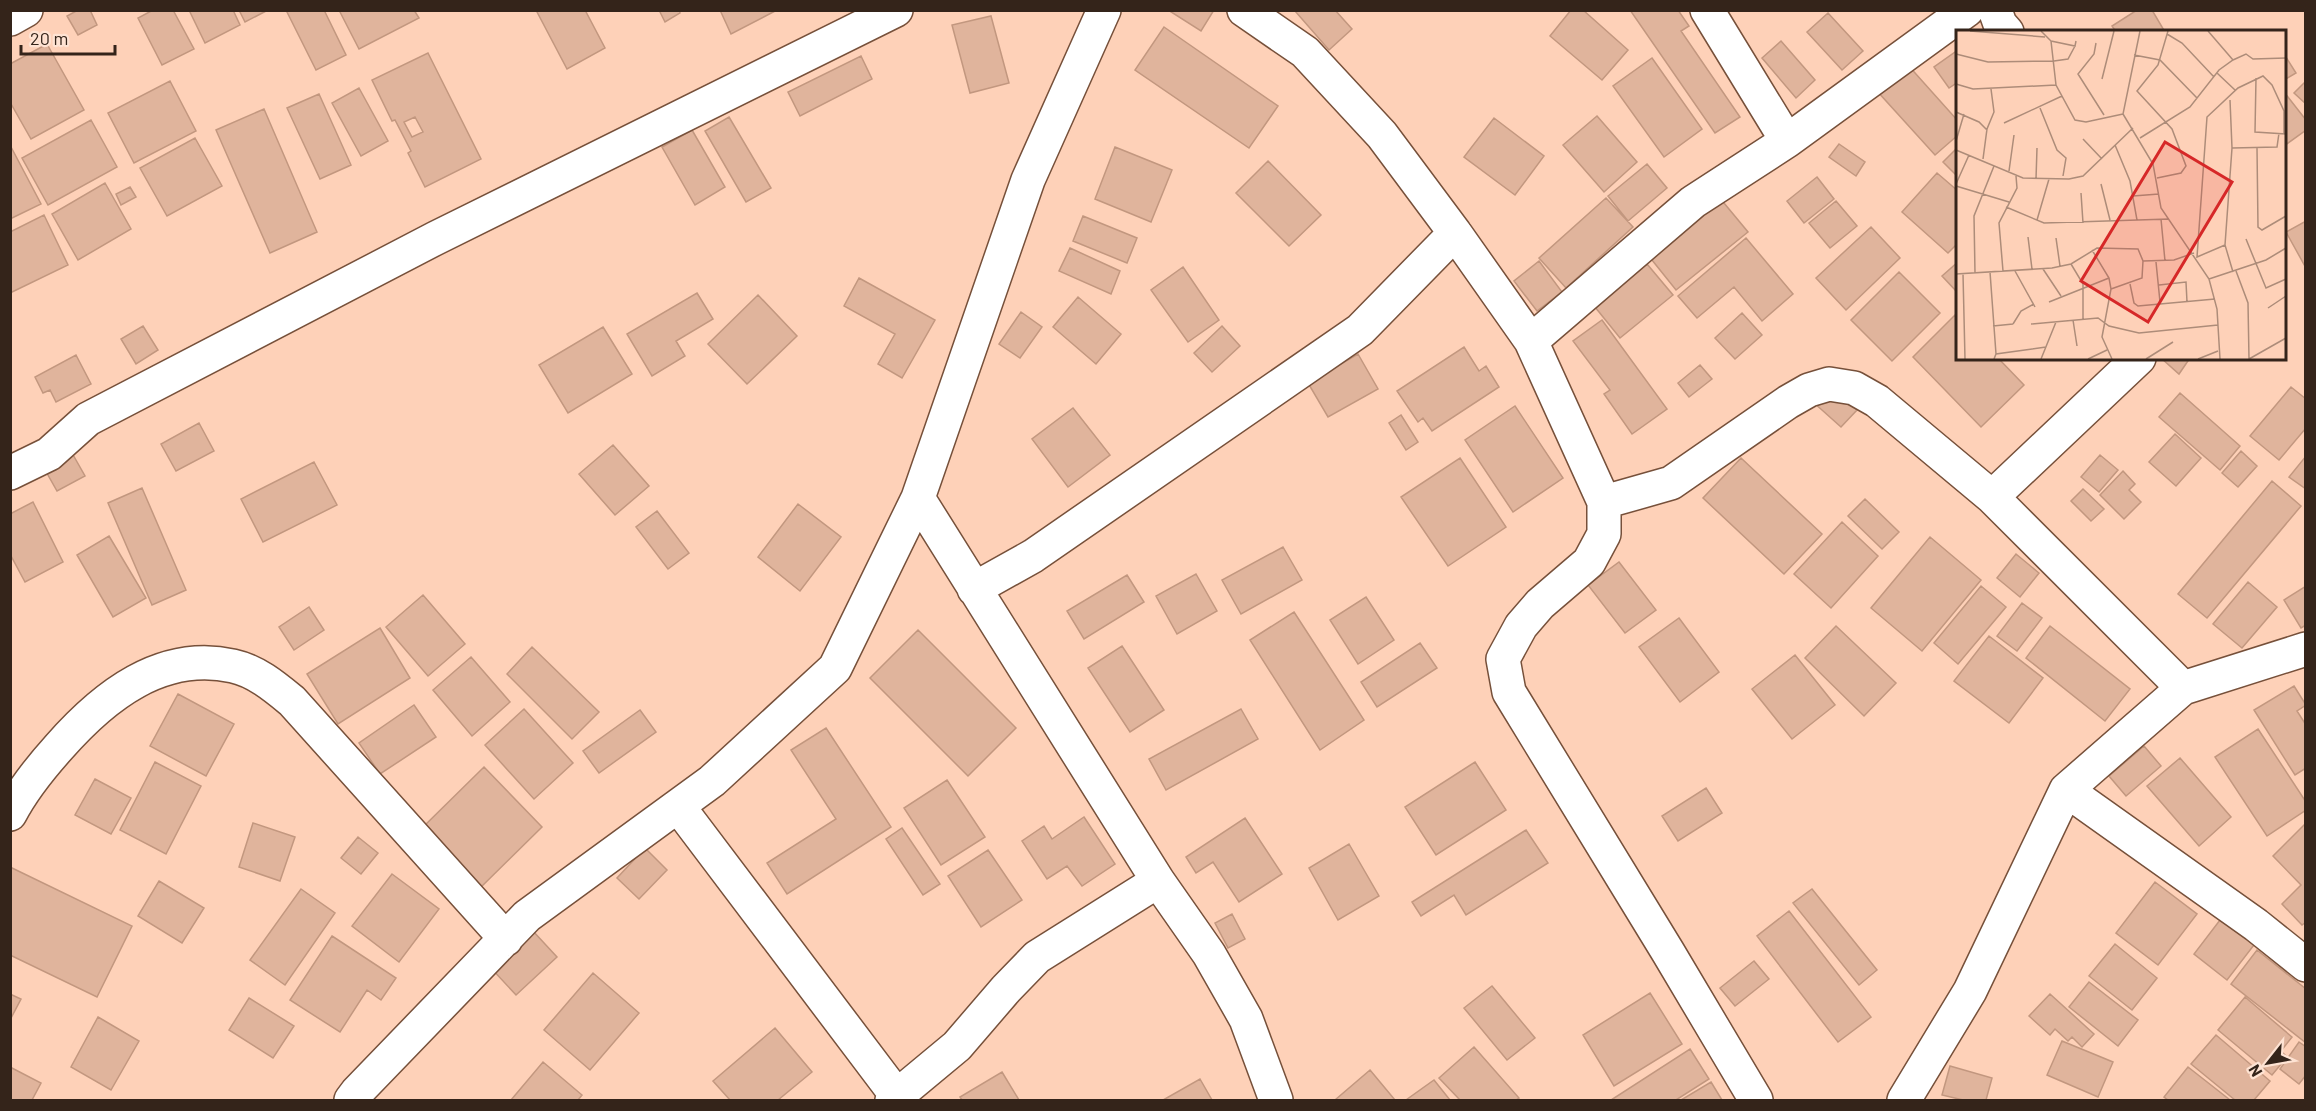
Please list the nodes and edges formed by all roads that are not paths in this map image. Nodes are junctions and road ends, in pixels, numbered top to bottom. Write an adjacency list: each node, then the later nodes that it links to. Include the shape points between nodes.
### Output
1 (26, 10): 8 (street)
2 (896, 10): 14 (street, via 436,238 109,408 88,419 49,454)
3 (1104, 10): 16 (street, via 1028,180)
4 (1244, 10): 11 (street, via 1305,52 1382,135)
5 (1707, 10): 10 (street)
6 (1966, 10): 10 (street)
7 (1995, 10): 9 (street)
8 (10, 19)
9 (2005, 30)
10 (1787, 141): 12 (street, via 1693,202)
11 (1455, 233): 12 (street); 18 (street, via 1360,330 1033,556)
12 (1531, 341): 17 (street)
13 (2137, 360): 15 (street)
14 (10, 473)
15 (1992, 496): 17 (street, via 1877,401 1854,388 1829,384 1788,402 1671,483); 20 (street)
16 (918, 498): 18 (street); 22 (street, via 835,668)
17 (1604, 502): 30 (street, via 1604,534 1589,562 1540,604 1521,626 1503,659 1509,692)
18 (974, 589): 24 (street)
19 (2306, 649): 20 (street)
20 (2183, 688): 21 (street)
21 (2066, 790): 26 (street); 31 (street, via 1970,991)
22 (678, 806): 25 (street, via 527,916); 27 (street)
23 (10, 814): 25 (street, via 47,760 108,698 136,680 166,669 200,663 234,666 269,682 292,701)
24 (1158, 881): 27 (street, via 1038,957 957,1046); 29 (street, via 1209,954 1246,1019)
25 (506, 939): 28 (street)
26 (2306, 965)
27 (894, 1098)
28 (351, 1101)
29 (1276, 1101)
30 (1756, 1101)
31 (1904, 1101)

